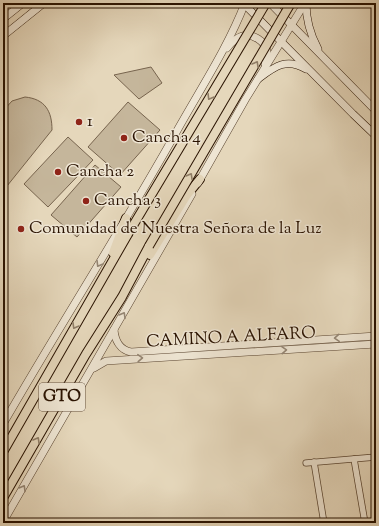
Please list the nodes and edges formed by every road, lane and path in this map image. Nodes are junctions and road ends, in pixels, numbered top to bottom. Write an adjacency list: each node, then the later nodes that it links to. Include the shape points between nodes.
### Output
1 (23, 3): 9 (street)
2 (44, 3): 11 (street)
3 (244, 3): 12 (street); 13 (street)
4 (266, 3): 22 (main road, GTO, one-way to 22, bridge)
5 (270, 3): 10 (street)
6 (286, 3): 7 (street)
7 (292, 3): 23 (main road, GTO, one-way to 7, bridge)
8 (306, 3): 10 (street); 14 (street, via 311,35)
9 (3, 20)
10 (291, 25): 12 (street); 14 (street)
11 (3, 36)
12 (281, 42): 15 (street); 16 (street)
13 (220, 55): 15 (street, via 235,40 250,35 260,41 266,49); 21 (street)
14 (322, 57): 18 (street)
15 (264, 69): 17 (street)
16 (313, 74): 17 (street, via 295,64 286,63 272,68); 19 (street)
17 (258, 79): 20 (street)
18 (376, 110)
19 (374, 134)
20 (200, 180): 23 (main road, via 187,195); 24 (street, one-way to 20)
21 (126, 218): 22 (main road); 31 (street, one-way to 31)
22 (102, 280): 32 (main road, GTO, one-way to 32)
23 (122, 297): 37 (main road, GTO, one-way to 23)
24 (114, 330): 27 (street, CAMINO A ALFARO, via 118,343 126,351 131,352); 30 (street)
25 (376, 336): 26 (street, CAMINO A ALFARO)
26 (364, 341): 27 (street, CAMINO A ALFARO, one-way to 27); 28 (street, CAMINO A ALFARO); 29 (street, CAMINO A ALFARO, one-way to 26)
27 (267, 343): 29 (street)
28 (376, 344)
29 (268, 351): 30 (street, CAMINO A ALFARO, one-way to 29, via 106,361)
30 (91, 371): 38 (street, one-way to 30)
31 (3, 424)
32 (3, 452)
33 (376, 457): 34 (street)
34 (354, 459): 35 (street); 40 (street)
35 (314, 462): 36 (street); 39 (street)
36 (306, 463)
37 (3, 498)
38 (3, 522)
39 (324, 523)
40 (366, 523)

